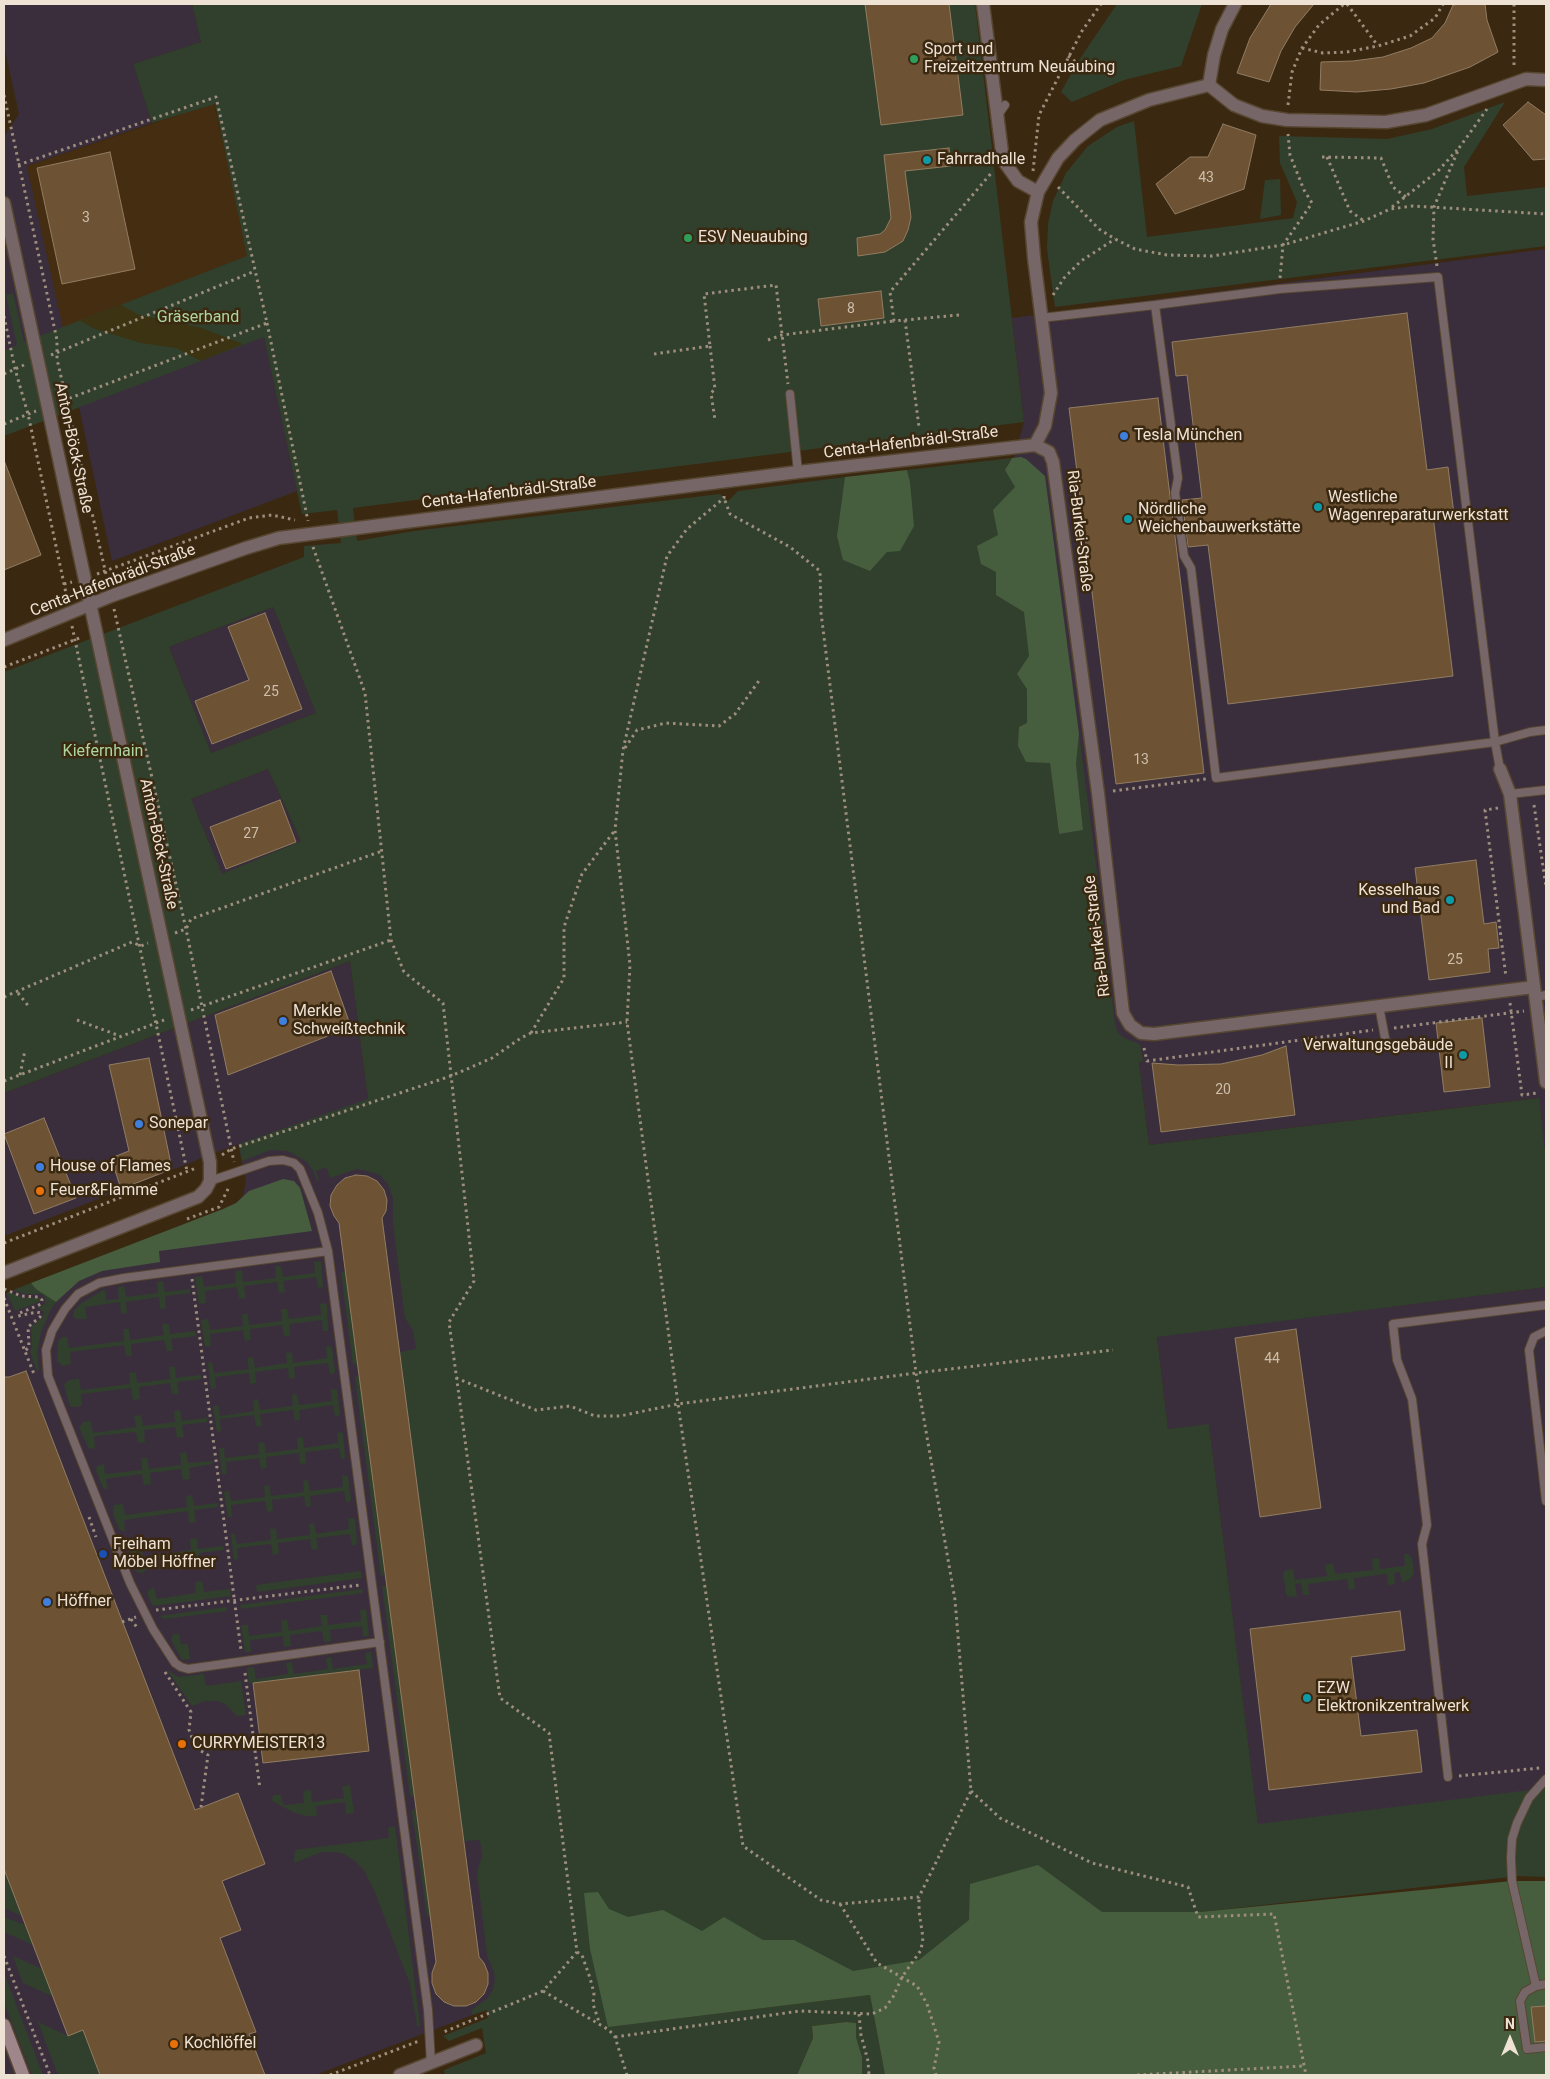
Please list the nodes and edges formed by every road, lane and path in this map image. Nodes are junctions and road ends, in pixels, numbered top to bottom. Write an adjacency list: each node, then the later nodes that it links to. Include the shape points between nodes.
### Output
1 (983, 4): 19 (street, via 990,22 1001,110)
2 (1101, 4): 9 (path)
3 (1236, 4): 13 (street, via 1222,30)
4 (1345, 4): 7 (path); 8 (path, via 1319,25)
5 (1443, 4): 7 (path, via 1434,18 1410,36)
6 (1514, 4): 12 (path)
7 (1378, 46): 8 (path, via 1323,53)
8 (1302, 48): 15 (path, via 1288,91)
9 (1068, 56): 10 (path); 22 (path, via 1040,115 1034,153)
10 (1077, 63)
11 (1546, 80): 12 (street, via 1526,79)
12 (1509, 84): 15 (street, via 1426,114 1386,122); 16 (path)
13 (1209, 85): 15 (street, via 1234,105 1262,116); 21 (street, via 1149,100 1100,120 1058,158)
14 (4, 95): 20 (path)
15 (1287, 120): 30 (path, via 1290,155 1312,203)
16 (1459, 148): 23 (path, via 1438,171); 25 (path)
17 (1322, 157): 18 (path)
18 (1327, 157): 23 (path, via 1381,158 1393,187); 28 (path, via 1350,211)
19 (1003, 160): 22 (street, via 1018,181); 40 (path, via 890,292)
20 (18, 164): 31 (path, via 216,97); 45 (path, via 56,334)
21 (1046, 178): 22 (street); 29 (path, via 1099,229)
22 (1036, 190): 38 (street, via 1031,222)
23 (1406, 197): 26 (path)
24 (4, 203): 47 (street, Anton-Böck-Straße)
25 (1434, 207): 26 (path); 27 (path); 32 (path, via 1433,239)
26 (1390, 209): 28 (path)
27 (1546, 214)
28 (1364, 221): 30 (path)
29 (1114, 239): 30 (path, via 1135,249 1166,255 1212,256); 34 (path, via 1081,261 1064,278)
30 (1283, 245): 33 (path)
31 (255, 271): 41 (path); 45 (path)
32 (1438, 277): 33 (lane); 73 (lane)
33 (1280, 289): 35 (lane)
34 (1053, 296)
35 (1155, 305): 38 (lane); 76 (lane, via 1178,478 1175,494 1184,556 1191,568)
36 (959, 315): 39 (path)
37 (4, 316): 48 (path)
38 (1041, 318): 57 (street, via 1051,394 1045,426)
39 (905, 320): 40 (path); 56 (path)
40 (894, 321): 42 (path)
41 (267, 323): 51 (path); 62 (path, via 308,518 296,520 272,515 249,518)
42 (782, 335): 43 (path); 44 (path, via 776,285 704,294); 50 (path)
43 (768, 340)
44 (710, 346): 46 (path); 54 (path)
45 (57, 352): 47 (path); 51 (path)
46 (654, 354)
47 (37, 360): 48 (path); 52 (street, Anton-Böck-Straße)
48 (15, 369): 49 (path); 53 (path)
49 (4, 374)
50 (790, 394): 58 (lane)
51 (66, 400): 52 (path); 62 (path)
52 (47, 407): 53 (path); 64 (street, Anton-Böck-Straße)
53 (28, 414): 55 (path); 65 (path)
54 (715, 420)
55 (4, 424)
56 (919, 427)
57 (1035, 445): 58 (street, Centa-Hafenbrädl-Straße); 78 (street, Ria-Burkei-Straße, via 1049,452 1054,462)
58 (798, 472): 59 (street, Centa-Hafenbrädl-Straße)
59 (723, 483): 60 (path); 61 (street, Centa-Hafenbrädl-Straße)
60 (724, 498): 74 (path, via 687,529 667,556); 121 (path, via 730,514 790,547 820,571 821,613)
61 (311, 534): 63 (street, Centa-Hafenbrädl-Straße, via 280,538 246,548); 81 (path, via 365,693)
62 (105, 572): 63 (path)
63 (111, 596): 64 (street, Centa-Hafenbrädl-Straße); 66 (path)
64 (91, 605): 65 (street, Centa-Hafenbrädl-Straße); 67 (street, Anton-Böck-Straße)
65 (70, 614): 68 (street, Centa-Hafenbrädl-Straße); 69 (path)
66 (118, 623): 67 (path); 83 (path)
67 (96, 631): 69 (path); 84 (street, Anton-Böck-Straße)
68 (4, 640)
69 (74, 640): 70 (path); 86 (path)
70 (4, 667)
71 (761, 678): 74 (path, via 735,714 719,726 666,723 637,730)
72 (1546, 730): 73 (lane)
73 (1495, 742): 75 (lane); 76 (lane)
74 (623, 750): 80 (path)
75 (1500, 770): 79 (street)
76 (1216, 778): 78 (path)
77 (1546, 790): 79 (lane)
78 (1098, 793): 100 (street, Ria-Burkei-Straße, via 1123,1013 1130,1025)
79 (1510, 800): 82 (path, via 1535,804); 87 (path, via 1485,810); 90 (street)
80 (615, 830): 98 (path, via 630,965); 101 (path, via 582,874 564,928 564,978)
81 (382, 851): 83 (path, via 191,919); 85 (path)
82 (1546, 887)
83 (186, 929): 84 (path); 92 (path)
84 (162, 938): 86 (path); 95 (street, Anton-Böck-Straße)
85 (391, 940): 92 (path); 106 (path, via 404,972 443,1003)
86 (141, 946): 88 (path, via 132,942); 97 (path)
87 (1508, 990): 90 (street); 91 (street); 94 (path)
88 (18, 992): 89 (path); 93 (path)
89 (4, 997)
90 (1538, 997): 94 (path); 108 (street)
91 (1379, 1006): 99 (lane); 100 (street, via 1154,1034)
92 (200, 1007): 95 (path); 106 (path, via 231,1149)
93 (30, 1008)
94 (1511, 1013): 99 (path); 109 (path, via 1522,1095)
95 (178, 1015): 97 (path); 110 (street, Anton-Böck-Straße, via 209,1156)
96 (77, 1020): 102 (path)
97 (157, 1022): 102 (path); 111 (path, via 187,1171)
98 (627, 1022): 101 (path); 124 (path)
99 (1383, 1029): 100 (path, via 1147,1061); 103 (lane)
100 (1141, 1032)
101 (531, 1033): 106 (path, via 492,1058)
102 (120, 1036): 105 (path)
103 (1386, 1043)
104 (25, 1050): 105 (path)
105 (20, 1075): 107 (path)
106 (451, 1076): 123 (path, via 474,1281 449,1322)
107 (4, 1081)
108 (1546, 1082)
109 (1546, 1092)
110 (210, 1181): 112 (lane, via 269,1161 294,1163 300,1169 318,1213); 114 (street, via 198,1197)
111 (4, 1243)
112 (328, 1250): 113 (lane); 126 (lane)
113 (191, 1269): 122 (lane, via 99,1283 78,1294 52,1331 46,1350); 127 (path)
114 (4, 1273)
115 (4, 1290): 120 (path, via 42,1300 41,1304 18,1316 41,1313 28,1327)
116 (4, 1298): 120 (path)
117 (1546, 1305): 136 (lane, via 1393,1324 1396,1360 1412,1399 1428,1525 1422,1544)
118 (1546, 1331): 125 (lane, via 1534,1337 1529,1350)
119 (1112, 1350): 121 (path)
120 (25, 1351): 122 (path, via 35,1376)
121 (916, 1373): 124 (path); 139 (path, via 955,1600)
122 (48, 1376): 128 (lane, via 127,1576)
123 (456, 1378): 124 (path, via 536,1410 570,1406 595,1416 620,1416); 143 (path, via 500,1698 549,1733)
124 (678, 1404): 142 (path, via 744,1846 821,1900)
125 (1546, 1501)
126 (372, 1583): 127 (path); 132 (lane)
127 (234, 1600): 128 (path); 133 (path)
128 (145, 1613): 129 (path); 133 (lane, via 181,1668)
129 (131, 1619): 130 (path); 131 (path)
130 (122, 1622)
131 (141, 1635)
132 (380, 1642): 133 (lane); 152 (lane)
133 (243, 1661): 138 (path)
134 (161, 1666): 140 (path, via 191,1712 189,1730 196,1748 208,1755)
135 (1546, 1767): 136 (path)
136 (1448, 1777)
137 (1546, 1779): 147 (lane, via 1529,1798 1517,1823 1511,1858 1512,1880)
138 (260, 1789)
139 (971, 1791): 141 (path); 157 (path, via 1000,1818 1092,1863 1188,1887 1198,1917 1274,1914)
140 (202, 1807)
141 (919, 1897): 142 (path); 145 (path, via 918,1910 924,1938 921,1950)
142 (840, 1904): 145 (path, via 877,1964)
143 (577, 1952): 148 (path); 151 (path, via 582,1955 590,1978)
144 (4, 1956): 159 (path)
145 (902, 1977): 149 (path, via 886,2008 872,2014); 164 (path, via 917,1986 927,2004 939,2042 934,2068)
146 (1546, 1984): 147 (lane)
147 (1536, 1986): 155 (lane, via 1525,1992 1520,2001 1526,2049)
148 (543, 1991): 151 (path); 152 (path)
149 (859, 2014): 153 (path, via 800,2010); 163 (path)
150 (4, 2025): 158 (main road)
151 (600, 2025): 153 (path)
152 (430, 2037): 156 (lane); 160 (path)
153 (615, 2037): 162 (path)
154 (476, 2045): 156 (street)
155 (1546, 2047)
156 (432, 2064): 161 (street)
157 (1304, 2066): 165 (path); 166 (path)
158 (23, 2075)
159 (50, 2075)
160 (330, 2075)
161 (400, 2075)
162 (627, 2075)
163 (869, 2075)
164 (936, 2075)
165 (1136, 2075)
166 (1306, 2075)

